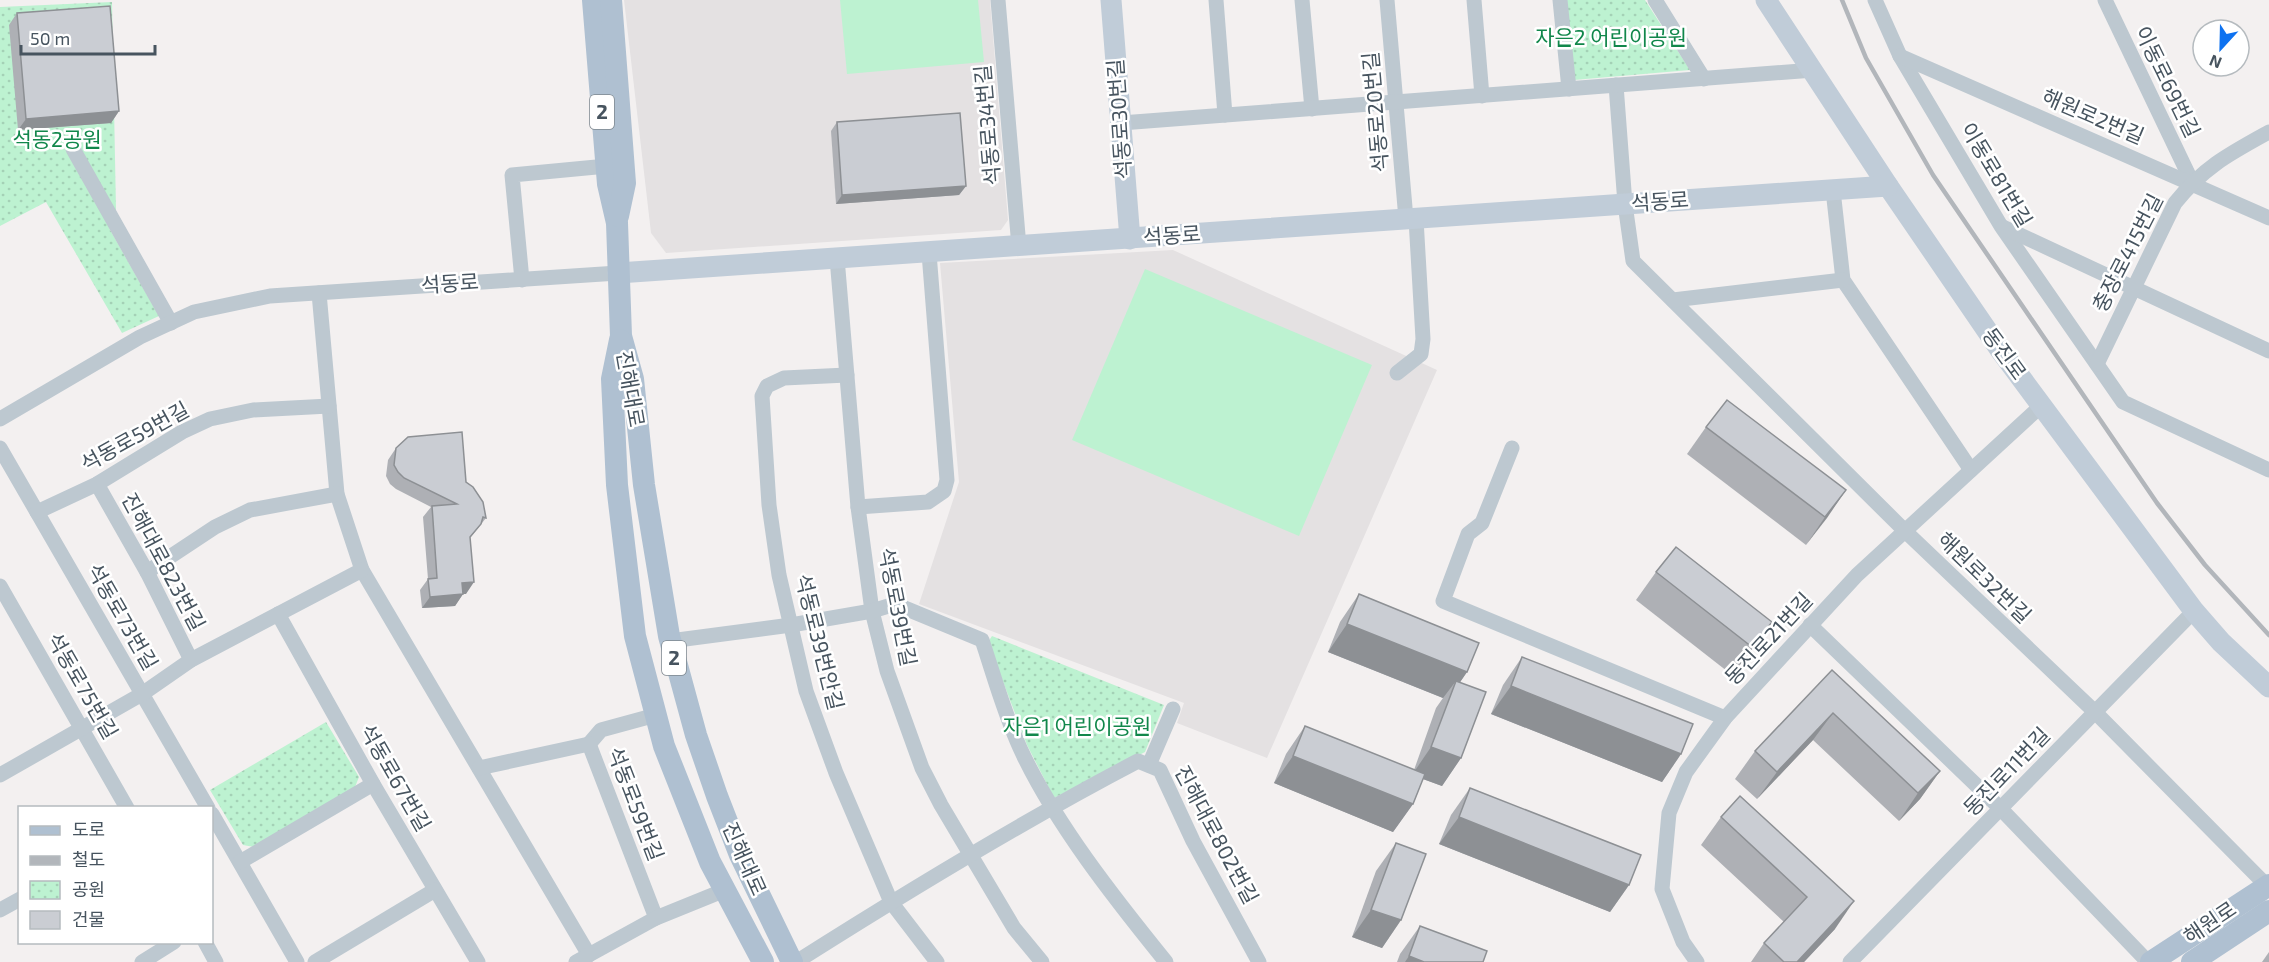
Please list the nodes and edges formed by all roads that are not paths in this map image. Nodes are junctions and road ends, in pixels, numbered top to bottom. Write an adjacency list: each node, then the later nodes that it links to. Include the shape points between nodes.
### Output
1 (593, 0): 26 (main road, 2)
2 (611, 0): 33 (main road, 2, via 625,183)
3 (998, 0): 36 (street, 석동로34번길)
4 (1111, 0): 23 (street, 석동로30번길)
5 (1216, 0): 22 (street)
6 (1302, 0): 21 (street)
7 (1387, 0): 20 (street, 석동로20번길)
8 (1474, 0): 19 (street)
9 (1560, 0): 18 (street)
10 (1654, 0): 16 (street)
11 (1766, 0): 15 (street, 동진로)
12 (1875, 0): 14 (street, 이동로81번길)
13 (2105, 0): 27 (street, 이동로69번길)
14 (1900, 56): 27 (street, 해원로2번길); 34 (street, 이동로81번길)
15 (1814, 70): 16 (street); 28 (street, 동진로)
16 (1704, 79): 17 (street)
17 (1616, 86): 18 (street); 30 (street, 해원로32번길)
18 (1569, 89): 19 (street)
19 (1482, 96): 20 (street)
20 (1396, 102): 21 (street); 32 (street, 석동로20번길)
21 (1312, 109): 22 (street)
22 (1225, 115): 23 (street)
23 (1121, 123): 35 (street, 석동로30번길)
24 (2269, 132): 27 (street, 충장로415번길, via 2213,164)
25 (73, 149): 45 (street)
26 (607, 166): 33 (main road, 2); 40 (street, via 512,175)
27 (2192, 182): 31 (street, 해원로2번길); 42 (street, 충장로415번길, via 2175,202)
28 (1888, 186): 29 (street, 석동로); 51 (street, 동진로)
29 (1833, 190): 30 (street, 석동로); 41 (street)
30 (1625, 204): 32 (street, 석동로); 44 (street, 해원로32번길, via 1633,261)
31 (2269, 218)
32 (1411, 219): 35 (street, 석동로); 49 (street, via 1423,339 1421,354)
33 (617, 223): 39 (main road, 2)
34 (2001, 226): 42 (street); 48 (street, 이동로81번길)
35 (1130, 239): 36 (street, 석동로)
36 (1019, 247): 37 (street, 석동로)
37 (929, 253): 38 (street, 석동로); 60 (street, via 947,480 944,491 928,502)
38 (837, 258): 39 (street, 석동로); 50 (street, 석동로39번길)
39 (618, 273): 40 (street, 석동로); 46 (main road, 2)
40 (522, 280): 43 (street, 석동로)
41 (1843, 280): 44 (street); 56 (street)
42 (2133, 288): 47 (street); 48 (street, 충장로415번길)
43 (319, 293): 45 (street, 석동로, via 270,296 225,305 194,312); 52 (street)
44 (1672, 300): 62 (street, 해원로32번길)
45 (171, 323): 53 (street, 석동로)
46 (621, 336): 71 (main road, 진해대로 / 2, via 633,379 644,485); 77 (main road, 진해대로 / 2, via 612,379 617,485 635,636)
47 (2269, 351)
48 (2097, 364): 57 (street, 이동로81번길, via 2123,402)
49 (1397, 373)
50 (847, 375): 60 (street, 석동로39번길); 69 (street, 석동로39번안길, via 784,378 767,386 762,396 769,505)
51 (2042, 405): 56 (street, 동진로21번길); 67 (street, 동진로)
52 (329, 406): 58 (street, 석동로59번길, via 253,410 210,419); 59 (street)
53 (0, 419)
54 (0, 448): 61 (street, 석동로73번길)
55 (1512, 448): 78 (street, via 1482,523 1468,534 1443,601)
56 (1971, 470): 62 (street, 동진로21번길)
57 (2269, 470)
58 (96, 484): 61 (street, 석동로59번길); 64 (street, 진해대로823번길)
59 (337, 494): 63 (street); 64 (street, via 250,510 215,527)
60 (858, 507): 66 (street, 석동로39번길)
61 (38, 512): 74 (street, 석동로73번길)
62 (1905, 531): 70 (street, 동진로21번길); 76 (street, 해원로32번길)
63 (362, 570): 68 (street, 진해대로823번길); 82 (street)
64 (147, 572): 72 (street, 진해대로823번길)
65 (0, 586): 79 (street, 석동로75번길)
66 (872, 611): 69 (street); 87 (street, via 895,604 982,640 1020,748); 90 (street, 석동로39번길, via 887,671 922,768)
67 (2194, 611): 73 (street, 동진로); 76 (street, 동진로11번길)
68 (278, 614): 72 (street, 진해대로823번길); 84 (street, 석동로67번길)
69 (791, 625): 71 (street); 96 (street, 석동로39번안길, via 806,691 828,753)
70 (1810, 625): 78 (street, 동진로21번길); 88 (street)
71 (670, 641): 109 (main road, 진해대로 / 2, via 717,796 740,855)
72 (191, 660): 74 (street, 진해대로823번길)
73 (2269, 687)
74 (142, 694): 79 (street, 진해대로823번길); 86 (street, 석동로73번길)
75 (1173, 709): 81 (street)
76 (2095, 712): 88 (street, 동진로11번길); 92 (street, 해원로32번길)
77 (656, 715): 80 (street, via 601,730); 94 (main road, 진해대로 / 2, via 668,756)
78 (1725, 718): 114 (street, 동진로21번길, via 1686,772 1669,813 1662,889 1683,942)
79 (81, 727): 83 (street, 진해대로823번길); 85 (street, 석동로75번길)
80 (589, 744): 82 (street, 석동로59번길); 99 (street, 석동로59번길)
81 (1149, 765): 87 (street, 진해대로802번길, via 1138,761); 113 (street, 진해대로802번길, via 1160,770 1193,841)
82 (479, 768): 102 (street)
83 (0, 775)
84 (373, 784): 91 (street); 93 (street, 석동로67번길)
85 (127, 806)
86 (207, 806)
87 (1052, 807): 90 (street, 진해대로802번길); 112 (street)
88 (2000, 808): 115 (street, 동진로11번길); 116 (street)
89 (213, 816): 91 (street)
90 (971, 855): 96 (street, 진해대로802번길); 111 (street, 석동로39번길, via 1014,928)
91 (240, 862): 105 (street)
92 (2268, 885): 116 (main road, 해원로)
93 (435, 890): 106 (street); 107 (street, 석동로67번길)
94 (725, 890): 99 (street); 108 (main road, 진해대로 / 2)
95 (18, 900): 97 (street)
96 (891, 902): 109 (street, 진해대로802번길); 110 (street, 석동로39번안길)
97 (0, 910)
98 (2269, 911): 117 (main road)
99 (656, 918): 102 (street)
100 (171, 944): 103 (street)
101 (206, 944): 104 (street)
102 (583, 958)
103 (142, 962)
104 (216, 962)
105 (297, 962)
106 (315, 962)
107 (478, 962)
108 (763, 962)
109 (794, 962)
110 (937, 962)
111 (1042, 962)
112 (1167, 962)
113 (1259, 962)
114 (1697, 962)
115 (1850, 962)
116 (2149, 962)
117 (2192, 962)

